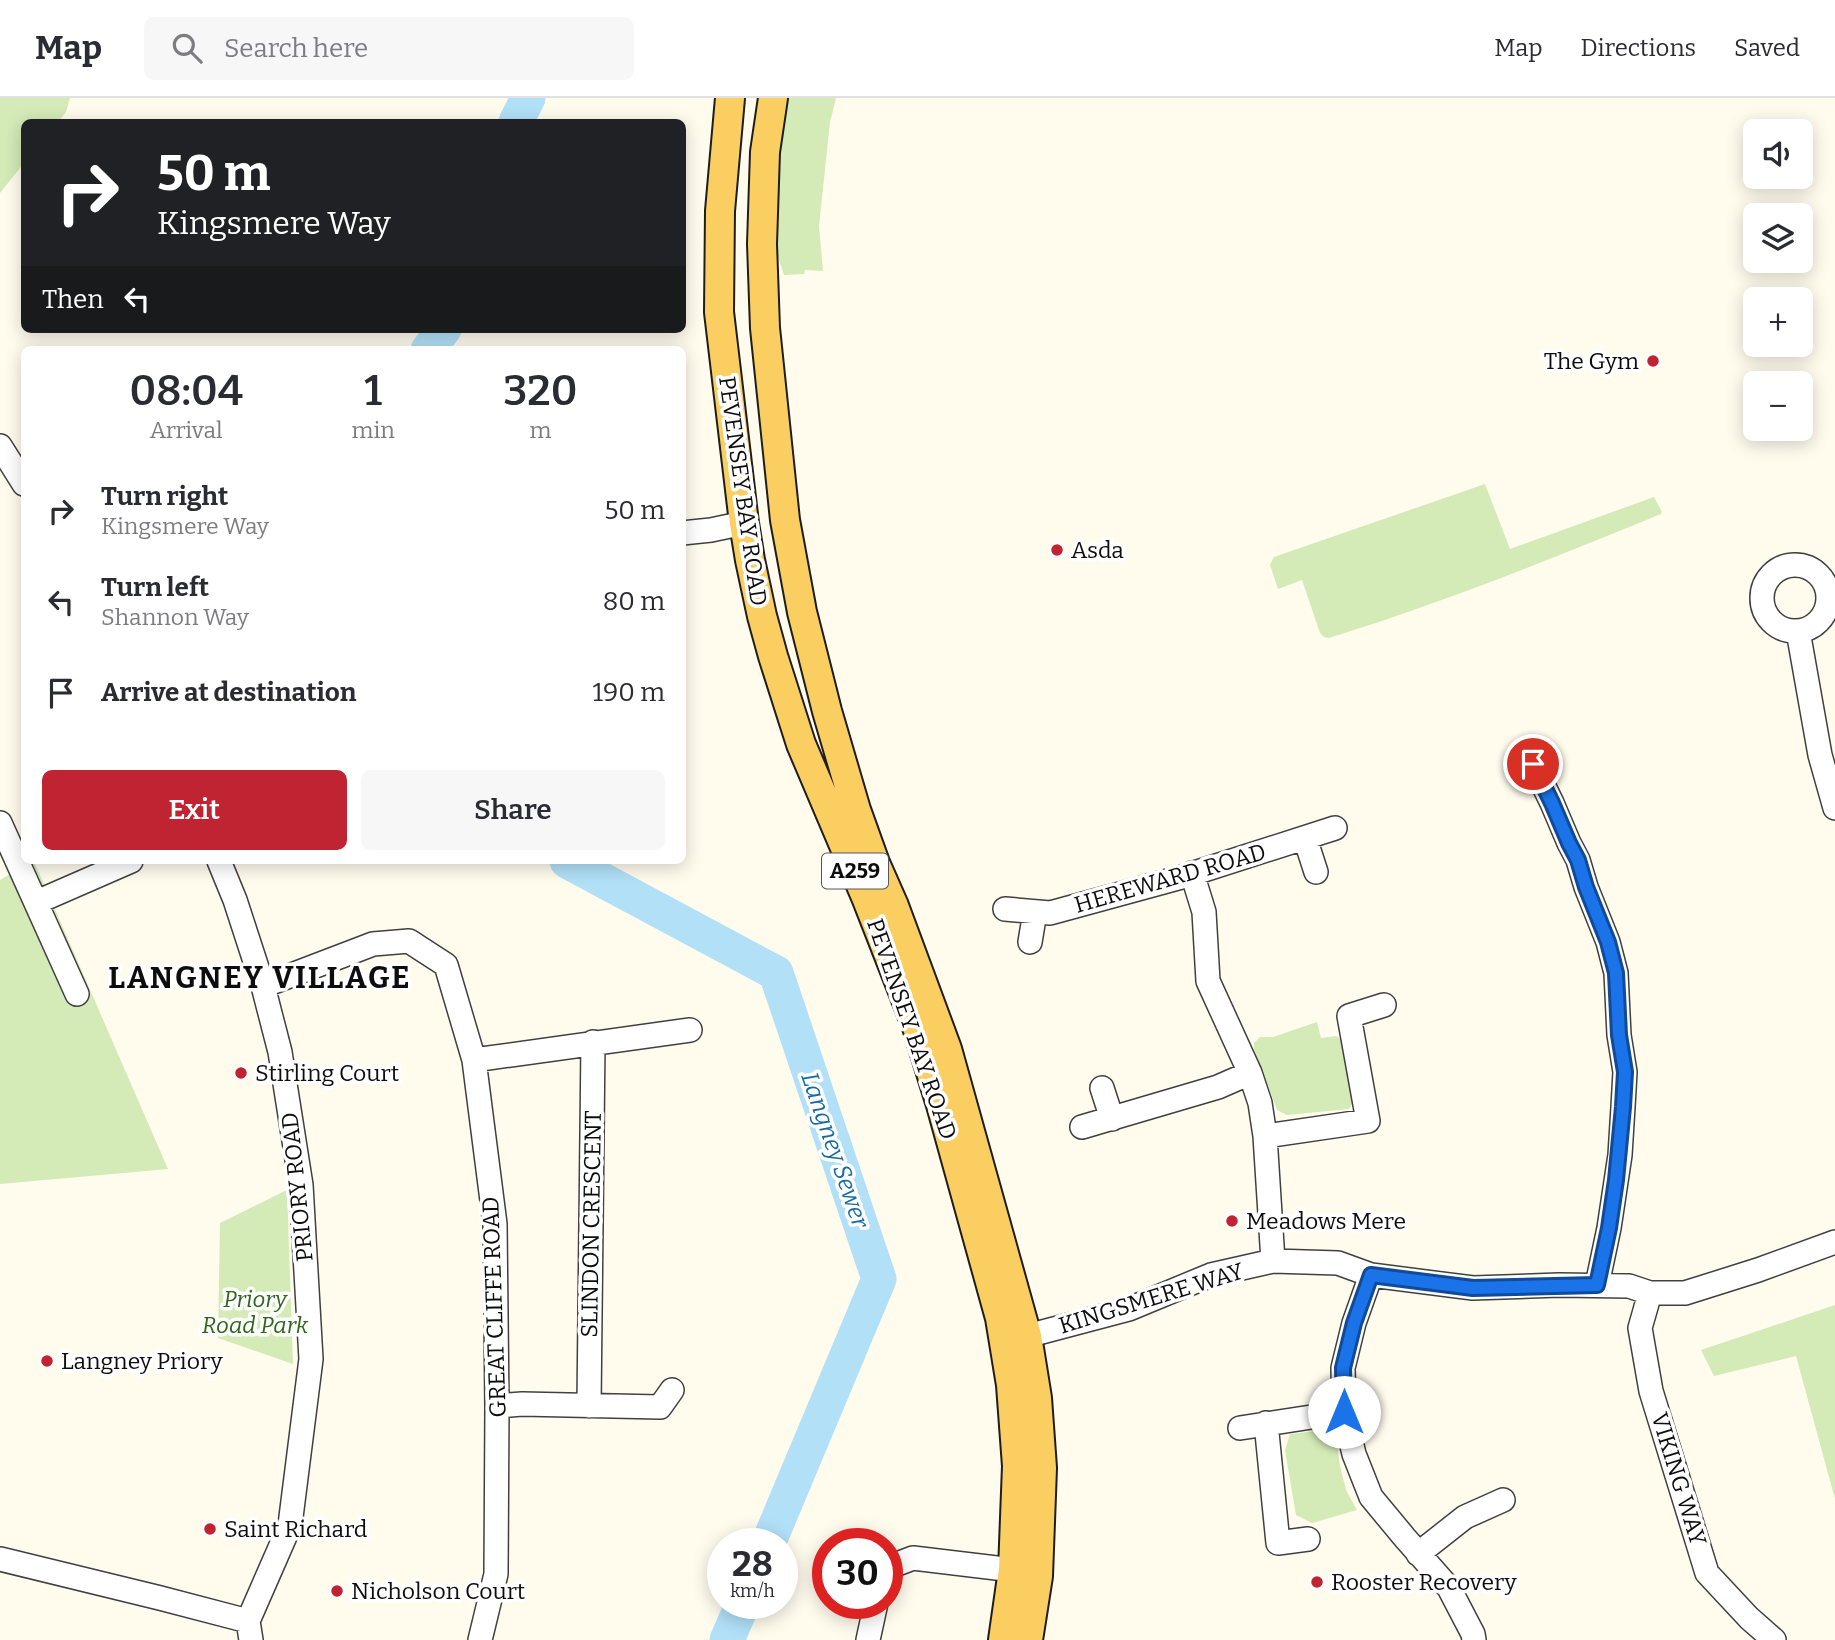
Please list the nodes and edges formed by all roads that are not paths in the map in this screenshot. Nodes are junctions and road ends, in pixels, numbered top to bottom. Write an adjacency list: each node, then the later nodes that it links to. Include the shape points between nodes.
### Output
1 (730, 98): 5 (main road, PEVENSEY BAY ROAD / A259, via 720,211 719,312)
2 (772, 98): 38 (main road, PEVENSEY BAY ROAD / A259, via 762,244 765,328 785,520 802,612 856,810 947,1049)
3 (0, 446): 4 (street)
4 (21, 479)
5 (744, 523): 6 (street); 50 (main road, PEVENSEY BAY ROAD / A259, via 762,616 801,744 917,1027 1000,1318 1012,1385 1017,1465)
6 (686, 533)
7 (1831, 595): 8 (street, via 1823,615); 8 (street, via 1819,575 1800,565 1771,575 1762,595 1766,615 1780,627)
8 (1798, 631): 10 (street, via 1820,755)
9 (1533, 764): 36 (street, via 1578,860 1616,973 1625,1072 1623,1107 1620,1156)
10 (1835, 808)
11 (0, 823): 18 (street)
12 (1335, 828): 13 (street, HEREWARD ROAD)
13 (1305, 838): 16 (street); 17 (street, HEREWARD ROAD)
14 (124, 864): 18 (street)
15 (220, 864): 22 (street, PRIORY ROAD)
16 (1316, 872)
17 (1192, 873): 20 (street, HEREWARD ROAD, via 1050,913); 28 (street, via 1204,912 1208,981)
18 (37, 902): 23 (street)
19 (1005, 909): 20 (street, HEREWARD ROAD)
20 (1035, 912): 21 (street)
21 (1030, 942)
22 (263, 986): 27 (street, GREAT CLIFFE ROAD, via 373,944 408,941 446,965); 52 (street, PRIORY ROAD, via 280,1052 301,1185 311,1359 290,1525)
23 (77, 994)
24 (1384, 1005): 32 (street, via 1349,1016 1368,1121)
25 (690, 1030): 26 (street)
26 (593, 1042): 27 (street); 41 (street, SLINDON CRESCENT)
27 (474, 1060): 40 (street, GREAT CLIFFE ROAD, via 495,1224)
28 (1250, 1073): 30 (street); 32 (street, via 1261,1103)
29 (1102, 1088): 30 (street)
30 (1112, 1119): 31 (street)
31 (1082, 1127)
32 (1265, 1136): 34 (street)
33 (1835, 1242): 37 (street, KINGSMERE WAY, via 1685,1293)
34 (1273, 1261): 35 (street, KINGSMERE WAY, via 1338,1263); 38 (street, KINGSMERE WAY, via 1211,1275 1129,1309)
35 (1371, 1275): 36 (street, KINGSMERE WAY, via 1473,1288); 42 (street, via 1343,1368)
36 (1597, 1285): 37 (street, KINGSMERE WAY, via 1629,1286)
37 (1650, 1293): 58 (street, VIKING WAY, via 1640,1328 1651,1391 1707,1573)
38 (1027, 1336): 56 (main road, PEVENSEY BAY ROAD / A259, via 1042,1468 1038,1576)
39 (672, 1390): 41 (street, via 660,1407)
40 (497, 1406): 41 (street); 53 (street, GREAT CLIFFE ROAD, via 496,1574)
41 (589, 1406)
42 (1344, 1412): 43 (street); 47 (street, via 1371,1497)
43 (1266, 1423): 44 (street); 46 (street, via 1278,1543)
44 (1240, 1428)
45 (1503, 1500): 47 (street, via 1465,1517)
46 (1308, 1539)
47 (1418, 1554): 57 (street, via 1449,1588)
48 (0, 1559): 52 (street, via 146,1594)
49 (903, 1562): 50 (street, via 913,1558)
50 (1013, 1570): 55 (main road, PEVENSEY BAY ROAD / A259)
51 (873, 1619): 54 (street)
52 (250, 1631)
53 (480, 1640)
54 (868, 1640)
55 (1003, 1640)
56 (1028, 1640)
57 (1474, 1640)
58 (1774, 1640)

